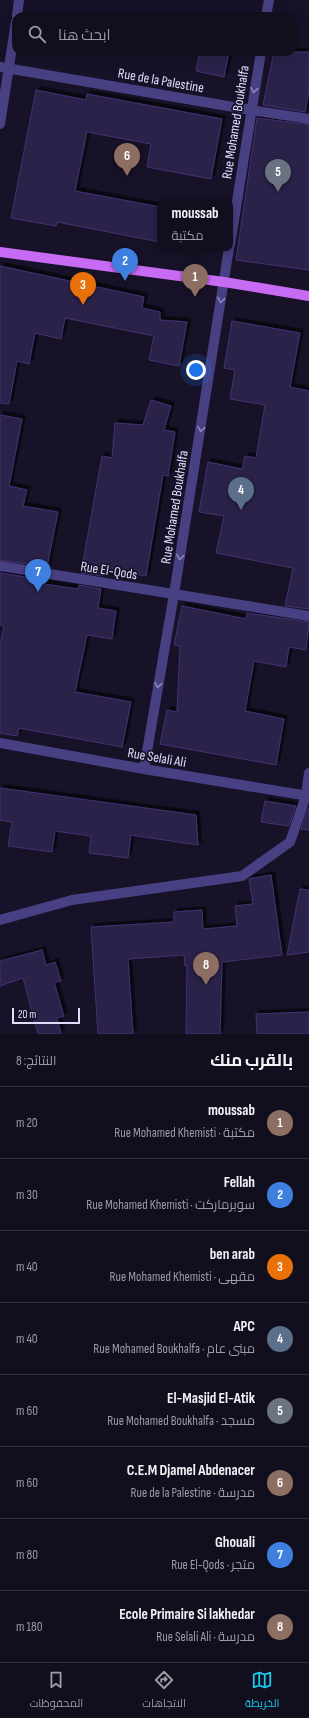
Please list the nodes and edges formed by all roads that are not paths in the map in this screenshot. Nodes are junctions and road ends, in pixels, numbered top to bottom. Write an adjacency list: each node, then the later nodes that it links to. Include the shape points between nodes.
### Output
1 (19, 0): 3 (street)
2 (269, 0): 4 (street)
3 (18, 12)
4 (267, 12)
5 (12, 37): 7 (street)
6 (259, 56): 8 (street, Rue Mohamed Boukhalfa, one-way to 8)
7 (4, 67): 8 (street, Rue de la Palestine); 10 (street)
8 (251, 110): 9 (street, Rue de la Palestine); 11 (street, Rue Mohamed Boukhalfa)
9 (309, 118)
10 (0, 124)
11 (233, 226)
12 (229, 251): 14 (street, Rue Mohamed Boukhalfa)
13 (0, 252): 14 (main road)
14 (224, 282): 15 (main road); 17 (street, Rue Mohamed Boukhalfa, one-way to 17)
15 (309, 296)
16 (0, 566): 17 (street, Rue El-Qods)
17 (174, 594): 18 (street, Rue El-Qods); 20 (street, Rue Mohamed Boukhalfa, one-way to 20)
18 (309, 616)
19 (0, 743): 20 (street, Rue Selali Ali)
20 (144, 769): 22 (street, Rue Selali Ali)
21 (309, 773): 22 (street)
22 (307, 796): 23 (street, via 290,842 242,876 72,900)
23 (0, 920)

